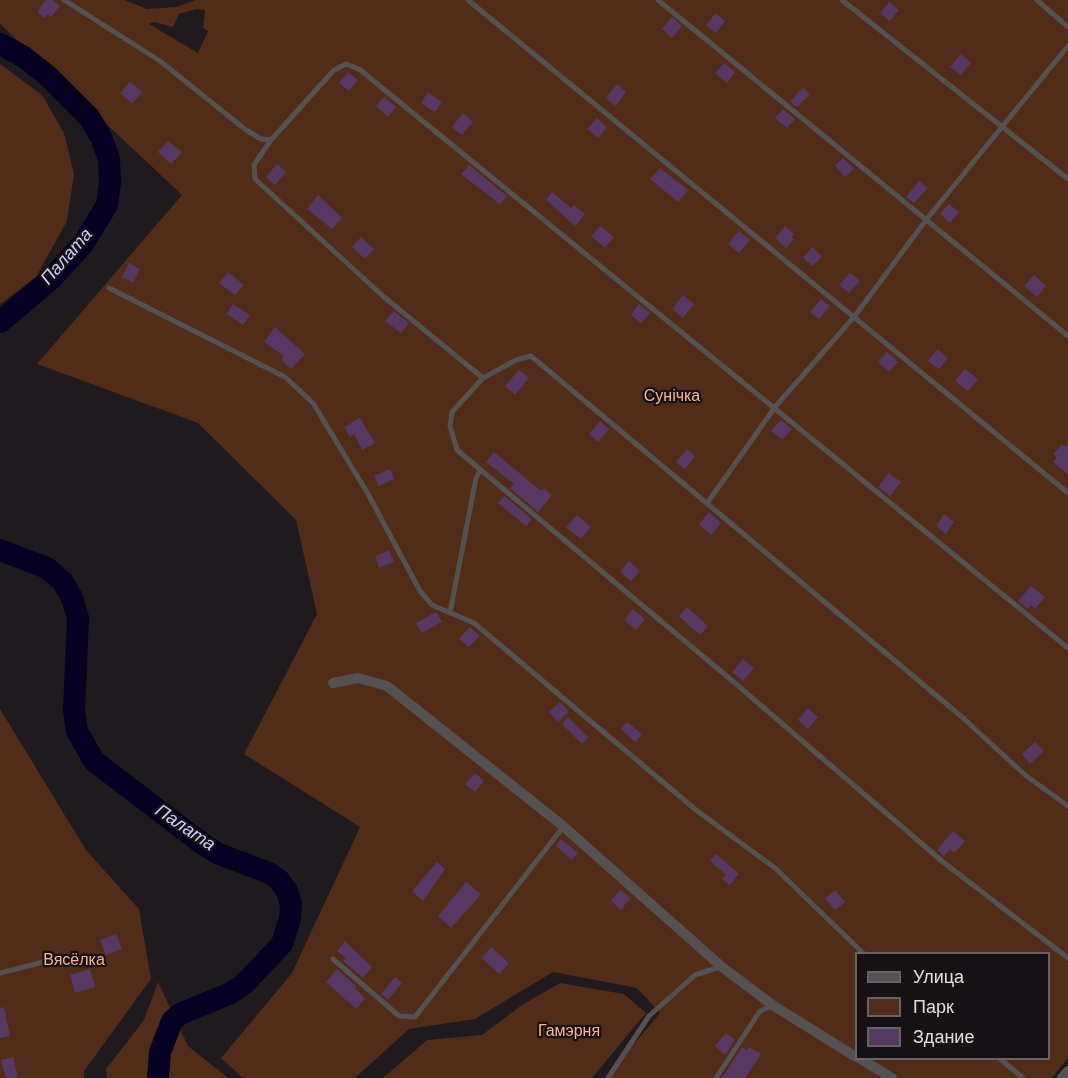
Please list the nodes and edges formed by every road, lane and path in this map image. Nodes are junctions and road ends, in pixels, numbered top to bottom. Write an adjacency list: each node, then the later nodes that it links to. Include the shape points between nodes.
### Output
1 (64, 0): 9 (lane, via 160,61 246,130)
2 (468, 0): 13 (lane)
3 (658, 0): 11 (lane)
4 (842, 0): 8 (lane)
5 (1037, 0): 6 (lane)
6 (1068, 27)
7 (1068, 46): 8 (lane)
8 (1003, 125): 10 (lane); 11 (lane)
9 (271, 140): 15 (lane, via 254,165 255,179 384,297); 16 (lane, via 334,70 346,64 359,69)
10 (1068, 179)
11 (926, 220): 13 (lane); 14 (lane)
12 (109, 288): 20 (lane, via 285,376 306,396 368,494 420,591 432,605)
13 (854, 316): 16 (lane); 18 (lane)
14 (1068, 336)
15 (483, 378): 17 (lane, via 452,412 450,426 457,450); 19 (lane, via 531,356)
16 (775, 407): 19 (lane); 21 (lane)
17 (480, 471): 20 (lane); 27 (lane, via 943,862)
18 (1068, 493)
19 (708, 502): 23 (lane, via 1025,775)
20 (450, 613): 25 (lane, via 474,623 696,810 775,868)
21 (1068, 648)
22 (333, 683): 24 (street, via 358,678 387,686)
23 (1068, 806)
24 (563, 825): 28 (lane, via 415,1017 399,1016); 29 (street)
25 (862, 952)
26 (59, 958): 30 (lane)
27 (1068, 958)
28 (333, 959)
29 (722, 966): 31 (street); 37 (lane, via 695,975 649,1016)
30 (0, 974)
31 (774, 1006): 32 (street); 38 (lane, via 760,1011)
32 (855, 1056)
33 (860, 1060): 36 (street)
34 (1000, 1060): 40 (lane)
35 (1068, 1071): 41 (street)
36 (878, 1075): 39 (street)
37 (608, 1078)
38 (716, 1078)
39 (892, 1078)
40 (1023, 1078)
41 (1062, 1078)

